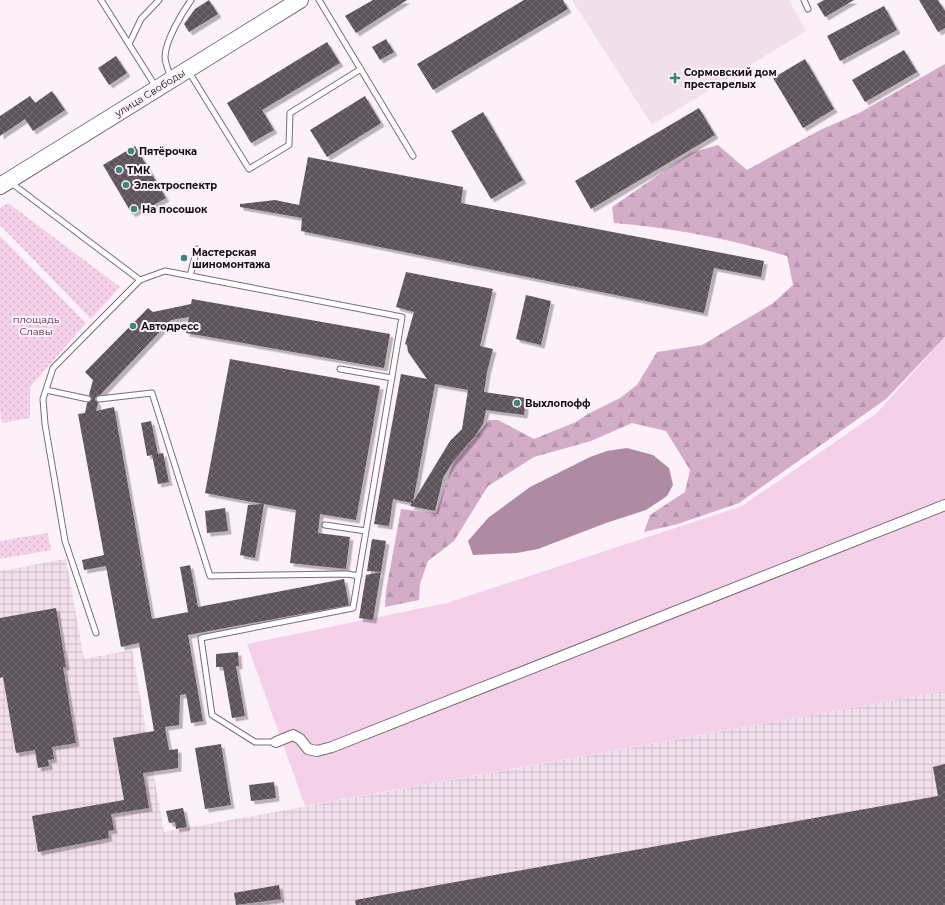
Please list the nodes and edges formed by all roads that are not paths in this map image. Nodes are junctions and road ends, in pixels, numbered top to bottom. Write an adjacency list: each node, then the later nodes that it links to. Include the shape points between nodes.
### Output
1 (101, 0): 8 (lane)
2 (159, 0): 8 (lane, via 141,19)
3 (191, 0): 11 (lane, via 182,12 165,57)
4 (300, 0): 9 (main road, улица Свободы)
5 (319, 0): 10 (lane)
6 (804, 0): 7 (lane)
7 (808, 9)
8 (129, 44): 12 (lane)
9 (188, 69): 10 (lane, via 249,169 290,145 290,113); 11 (main road, улица Свободы)
10 (362, 69): 13 (lane)
11 (172, 79): 12 (main road, улица Свободы)
12 (157, 88): 14 (main road, улица Свободы)
13 (413, 156)
14 (4, 183): 17 (lane)
15 (197, 249): 16 (lane)
16 (190, 276): 17 (lane, via 165,271); 19 (lane, via 402,317)
17 (140, 280): 20 (lane, via 53,368)
18 (340, 369): 19 (lane)
19 (392, 378): 25 (lane)
20 (46, 390): 21 (lane); 27 (lane, via 43,399 45,424 65,541)
21 (88, 399)
22 (99, 399): 26 (lane, via 152,393 210,576)
23 (945, 505): 28 (street, via 332,747 317,751 308,749 293,735)
24 (325, 525): 25 (lane)
25 (366, 531): 26 (lane)
26 (359, 576): 28 (lane, via 354,608 201,638 212,715 255,742)
27 (96, 633)
28 (276, 742)

